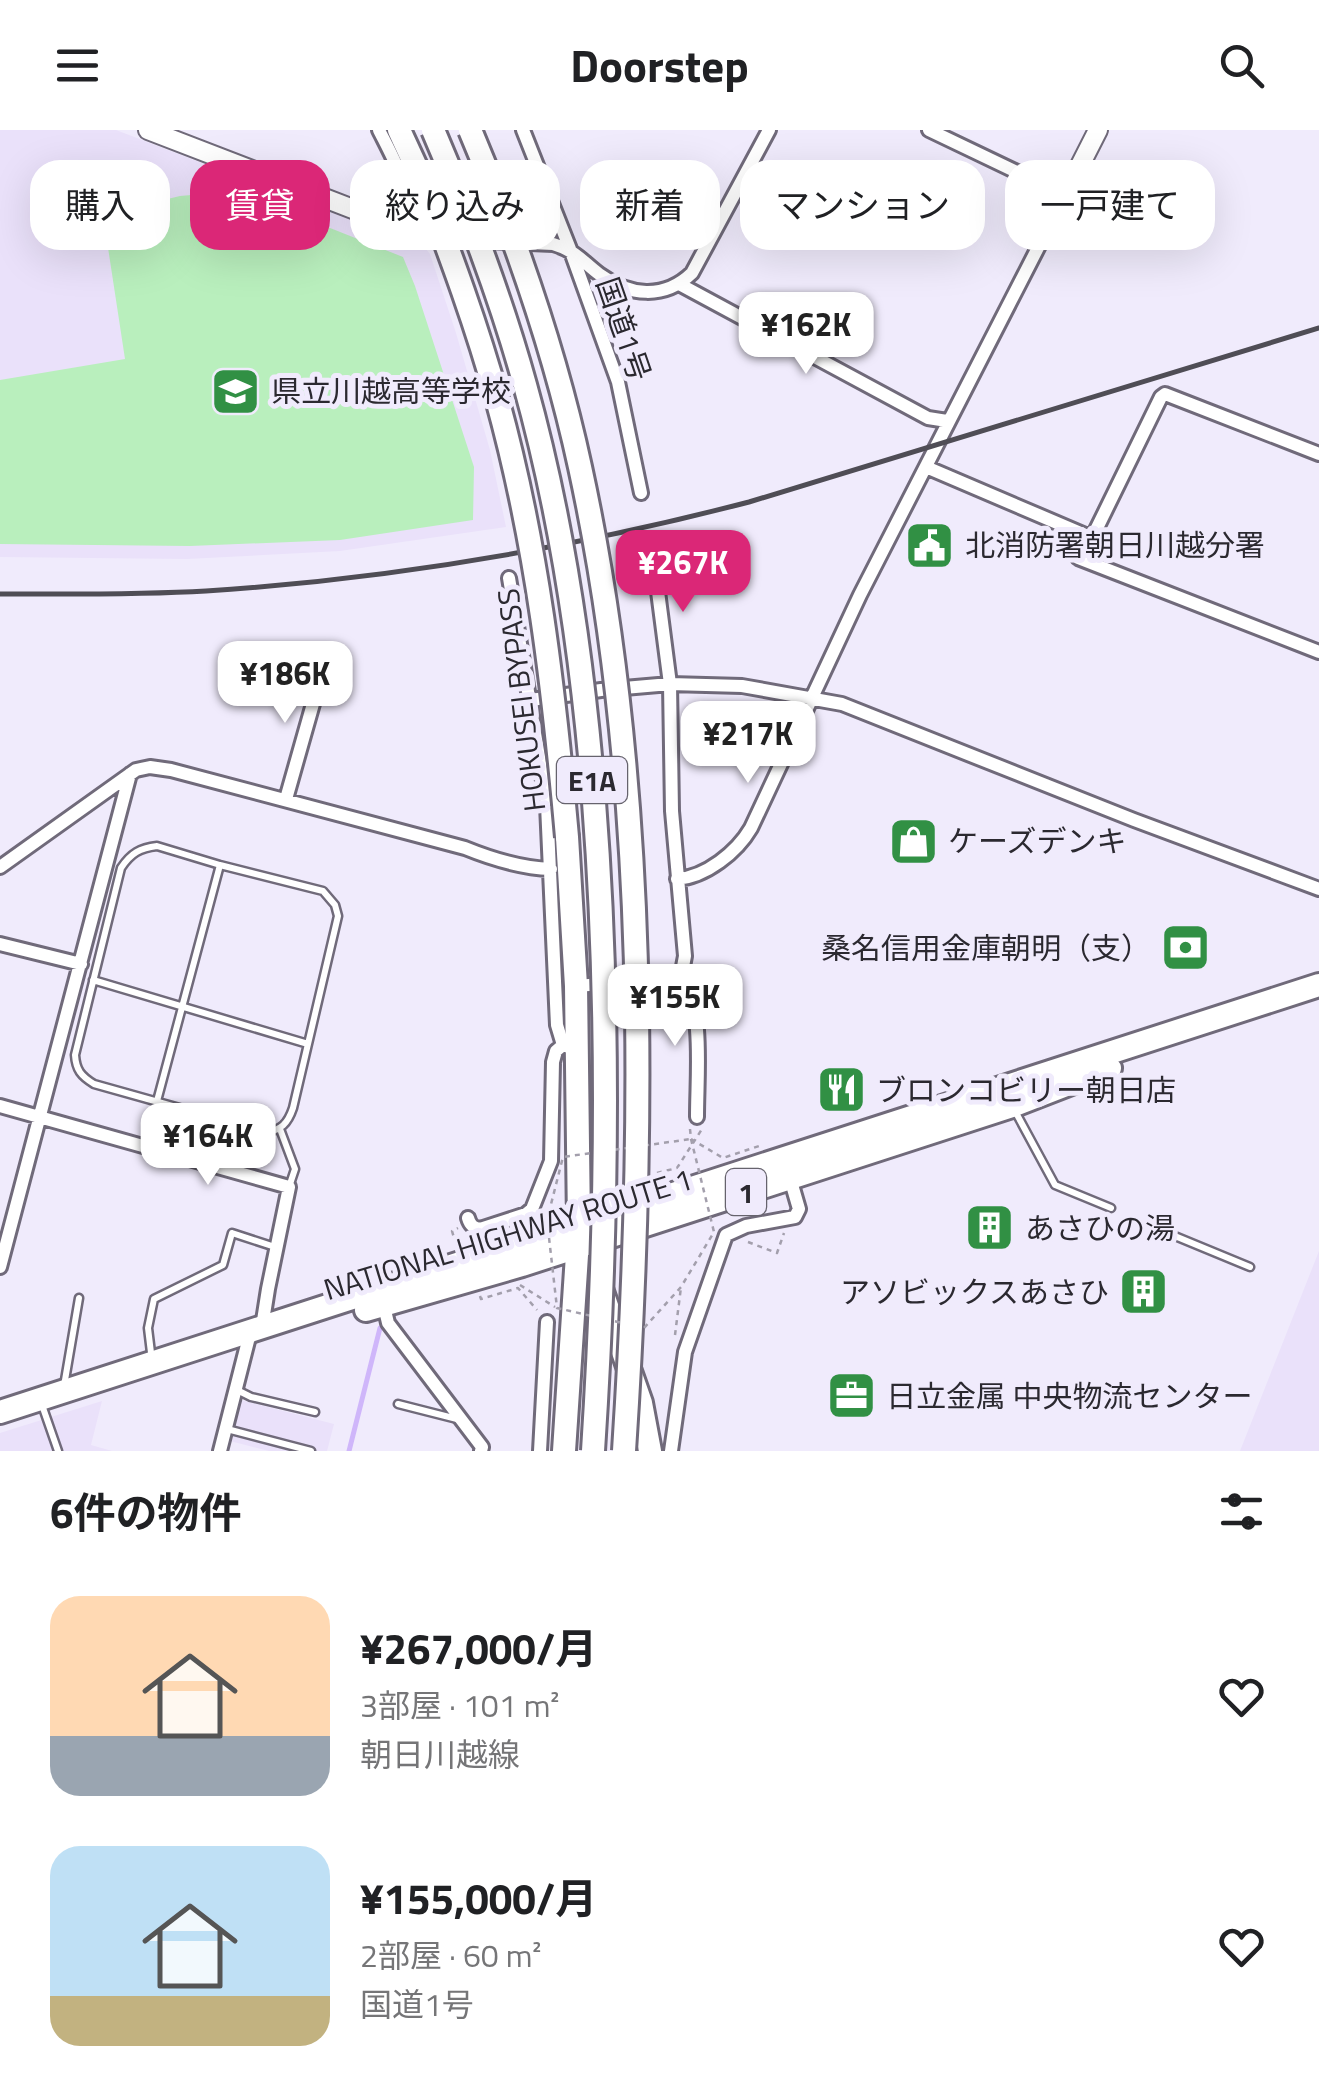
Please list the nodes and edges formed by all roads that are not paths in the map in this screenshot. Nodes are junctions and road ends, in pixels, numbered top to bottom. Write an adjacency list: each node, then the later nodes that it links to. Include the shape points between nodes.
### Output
1 (379, 130): 10 (street)
2 (399, 130): 41 (highway, HOKUSEI BYPASS, bridge, via 476,328 516,472 546,634)
3 (433, 130): 85 (highway, E1A, bridge, via 468,210 526,388 579,658 598,854 606,1072)
4 (470, 130): 86 (highway, E1A, bridge, via 558,376 611,651 629,844 637,1048)
5 (522, 130): 15 (street, 国道1号)
6 (769, 130): 17 (street, via 700,262)
7 (929, 130): 12 (street)
8 (1098, 130): 11 (street)
9 (152, 131): 13 (street)
10 (392, 160)
11 (1082, 160)
12 (1005, 167)
13 (350, 208)
14 (560, 246): 15 (street)
15 (570, 249): 17 (street, via 632,290); 21 (street, 国道1号, via 618,382)
16 (1036, 250): 18 (street)
17 (681, 284): 18 (street, via 928,418)
18 (947, 421): 20 (street)
19 (1319, 454): 22 (street, via 1165,394)
20 (926, 466): 22 (street); 28 (street)
21 (641, 493)
22 (1090, 537): 25 (street, via 1078,558)
23 (653, 552): 27 (street)
24 (509, 578): 29 (street)
25 (1319, 652)
26 (324, 665): 31 (street)
27 (670, 684): 28 (street, via 742,686); 29 (street); 35 (street)
28 (813, 699): 35 (street, via 744,839 720,861); 36 (street, via 842,704)
29 (531, 700): 34 (street)
30 (130, 774): 31 (street, via 143,767 171,770); 33 (street); 38 (street)
31 (286, 799): 34 (street)
32 (220, 865): 40 (lane, via 157,846 128,857); 43 (lane); 44 (lane, via 323,891 336,904)
33 (0, 867)
34 (551, 869): 45 (street, via 557,1024)
35 (677, 879): 39 (street)
36 (1319, 888)
37 (0, 944): 38 (street)
38 (81, 964): 49 (street)
39 (682, 972): 41 (street, via 667,980); 50 (street, via 695,1010)
40 (93, 980): 43 (lane); 46 (lane, via 75,1055 80,1073 94,1084)
41 (576, 986): 45 (highway, HOKUSEI BYPASS)
42 (1319, 986): 48 (highway, NATIONAL HIGHWAY ROUTE 1 / 1); 57 (highway, NATIONAL HIGHWAY ROUTE 1 / 1)
43 (183, 1006): 44 (lane); 46 (lane)
44 (308, 1044): 51 (lane, via 290,1118)
45 (570, 1048): 55 (street, via 556,1051 553,1062 551,1162 532,1210 480,1229); 57 (highway, HOKUSEI BYPASS)
46 (156, 1101): 51 (lane, via 265,1132)
47 (0, 1106): 49 (street)
48 (1012, 1106): 52 (highway, NATIONAL HIGHWAY ROUTE 1 / 1); 54 (lane, via 1056,1185)
49 (40, 1117): 53 (street); 61 (street)
50 (697, 1117)
51 (280, 1129): 53 (lane, via 295,1169)
52 (790, 1178): 57 (highway, NATIONAL HIGHWAY ROUTE 1 / 1); 78 (street, via 795,1217 726,1235 684,1352)
53 (289, 1188): 58 (street)
54 (1111, 1208)
55 (469, 1221)
56 (1152, 1227): 60 (lane)
57 (581, 1239): 59 (highway, NATIONAL HIGHWAY ROUTE 1 / 1); 64 (highway, HOKUSEI BYPASS); 66 (highway, NATIONAL HIGHWAY ROUTE 1 / 1, via 352,1300); 77 (highway, HOKUSEI BYPASS)
58 (276, 1248): 66 (street); 67 (lane, via 232,1233 223,1265 154,1299 148,1328)
59 (522, 1265): 63 (highway, NATIONAL HIGHWAY ROUTE 1 / 1); 64 (highway, via 543,1269 566,1286)
60 (1250, 1266)
61 (0, 1267)
62 (79, 1298): 69 (lane)
63 (384, 1306): 66 (highway, NATIONAL HIGHWAY ROUTE 1 / 1); 74 (street, via 388,1322)
64 (565, 1307): 75 (highway, HOKUSEI BYPASS)
65 (543, 1317): 75 (street)
66 (255, 1334): 67 (highway, NATIONAL HIGHWAY ROUTE 1 / 1); 68 (street)
67 (157, 1362): 69 (highway, NATIONAL HIGHWAY ROUTE 1 / 1)
68 (236, 1390): 73 (lane); 76 (street)
69 (63, 1392): 70 (highway, NATIONAL HIGHWAY ROUTE 1 / 1)
70 (40, 1400): 72 (highway, NATIONAL HIGHWAY ROUTE 1 / 1); 79 (lane)
71 (398, 1404): 74 (lane)
72 (0, 1412)
73 (315, 1412)
74 (463, 1420): 82 (street)
75 (554, 1420): 83 (street); 84 (highway, HOKUSEI BYPASS)
76 (226, 1429): 80 (street); 81 (lane)
77 (649, 1443): 78 (street)
78 (672, 1444)
79 (58, 1451)
80 (220, 1451)
81 (311, 1451)
82 (480, 1451)
83 (540, 1451)
84 (564, 1451)
85 (592, 1451)
86 (624, 1451)

